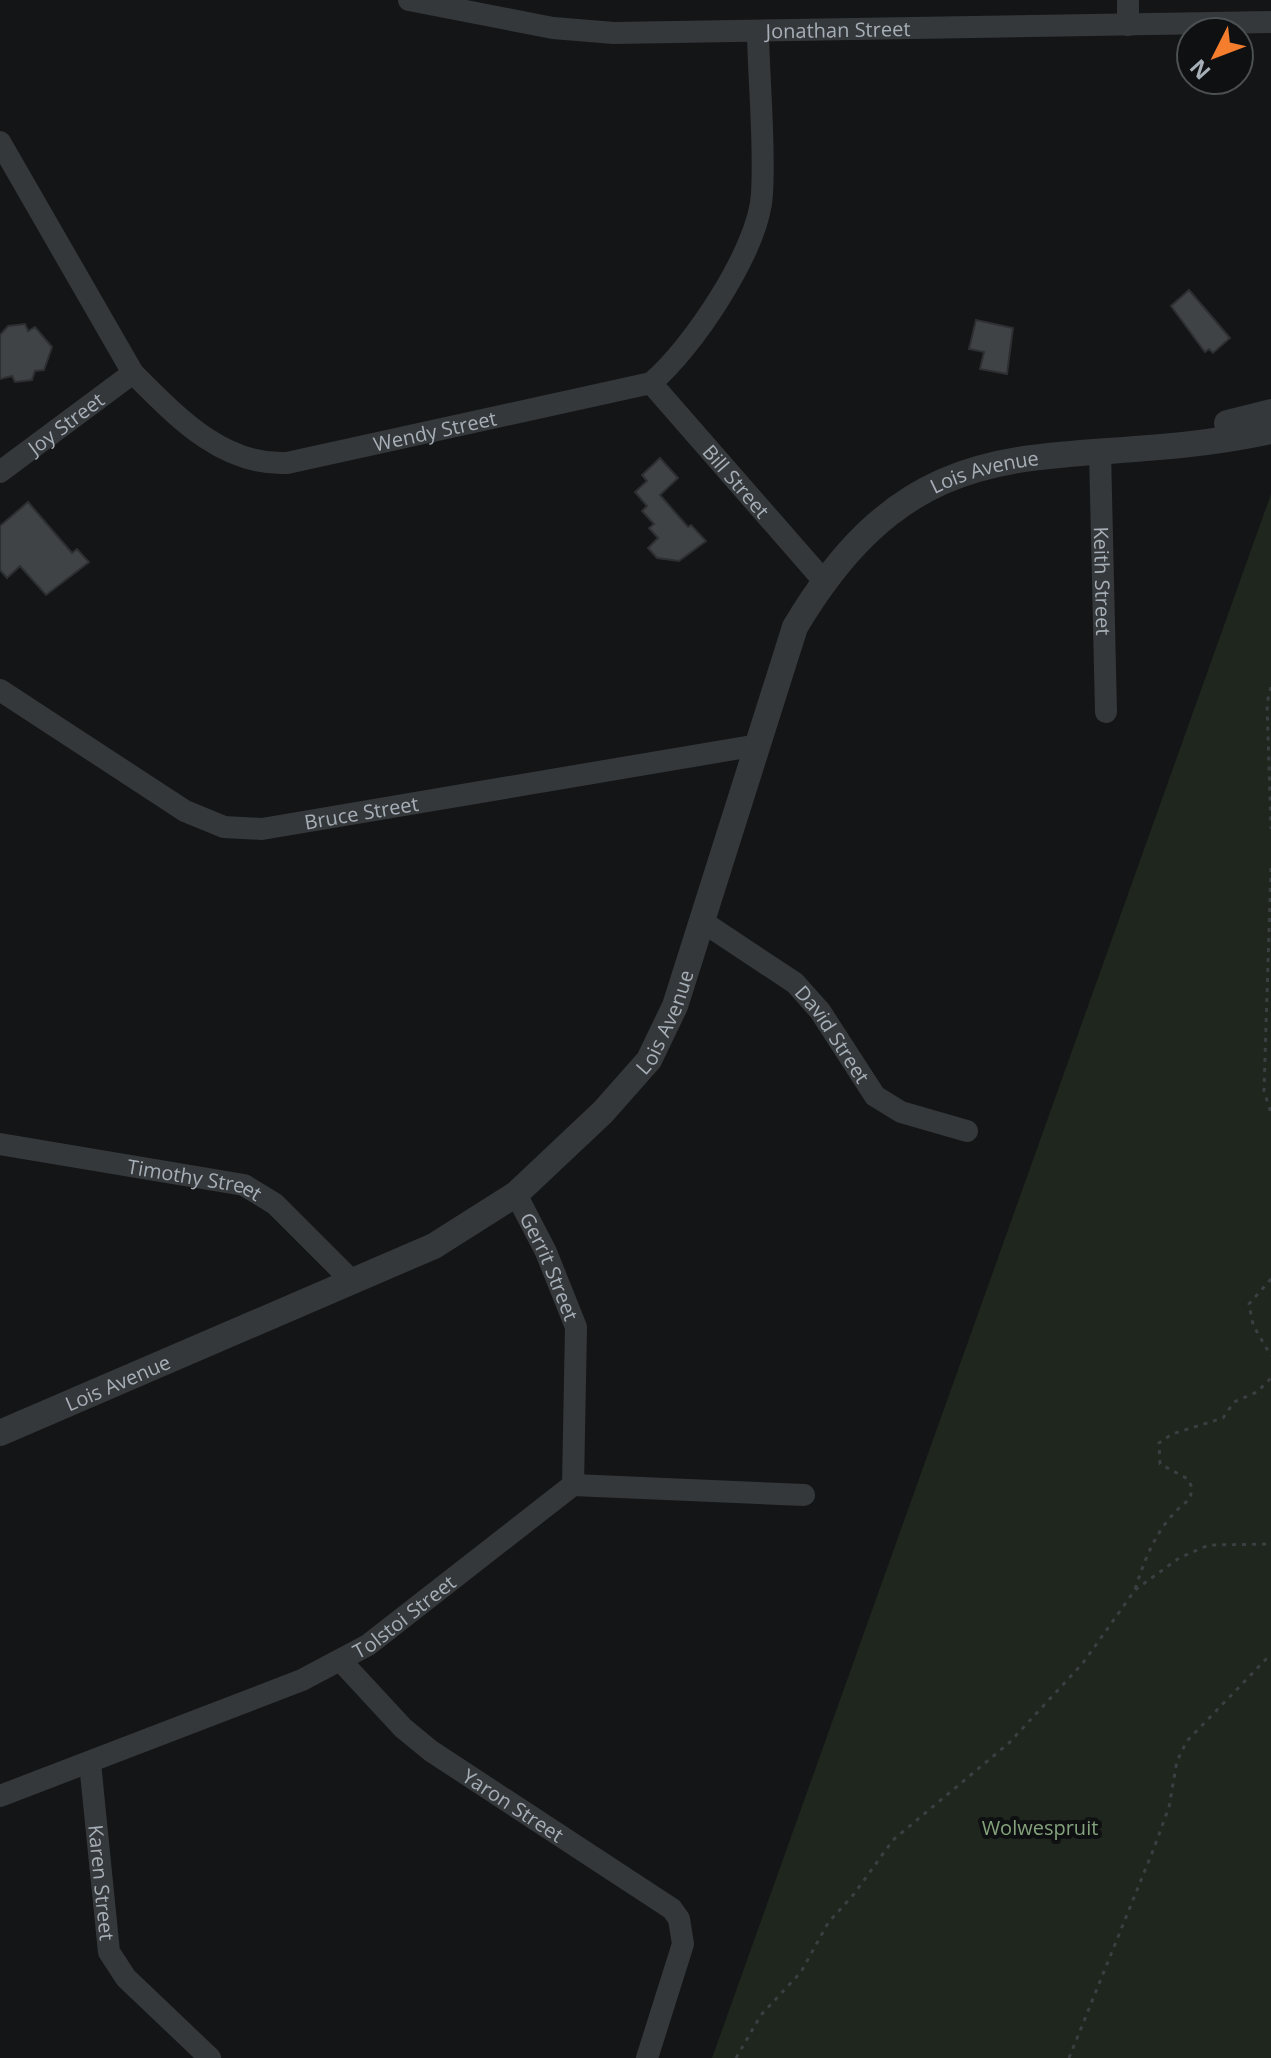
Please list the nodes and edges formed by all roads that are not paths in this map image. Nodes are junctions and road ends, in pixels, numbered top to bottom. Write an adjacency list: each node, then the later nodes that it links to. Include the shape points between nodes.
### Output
1 (409, 0): 5 (street, Jonathan Street, via 553,28)
2 (1128, 0): 4 (street)
3 (1271, 22): 4 (street, Jonathan Street)
4 (1128, 25): 5 (street, Jonathan Street)
5 (758, 33): 8 (street, via 762,197 756,226 705,318 669,369)
6 (0, 142): 7 (street, Wendy Street)
7 (133, 373): 8 (street, Wendy Street, via 226,453 267,464); 12 (street, Joy Street)
8 (651, 383): 13 (street, Bill Street)
9 (1271, 412): 11 (street, Lois Avenue, via 1159,433)
10 (1271, 431): 11 (street, Lois Avenue)
11 (1106, 451): 13 (street, Lois Avenue, via 994,462 951,475 868,529); 15 (street, Keith Street)
12 (0, 472)
13 (823, 580): 16 (street, Lois Avenue, via 795,627)
14 (0, 690): 16 (street, Bruce Street, via 185,811 241,829)
15 (1106, 712)
16 (758, 745): 17 (street, Lois Avenue)
17 (703, 922): 18 (street, David Street, via 795,983 820,1011 875,1096 901,1112); 20 (street, Lois Avenue, via 675,1006 649,1060)
18 (967, 1131)
19 (0, 1144): 21 (street, Timothy Street, via 244,1185 275,1204)
20 (516, 1194): 21 (street, Lois Avenue, via 434,1246); 23 (street, Gerrit Street, via 576,1327)
21 (353, 1282): 22 (street, Lois Avenue)
22 (0, 1433)
23 (573, 1485): 24 (street); 25 (street, Tolstoi Street)
24 (804, 1495)
25 (341, 1661): 26 (street, Tolstoi Street); 29 (street, Yaron Street, via 431,1751 664,1901 679,1919 683,1944)
26 (90, 1763): 27 (street, Tolstoi Street); 28 (street, Karen Street, via 109,1952 126,1978)
27 (0, 1796)
28 (210, 2058)
29 (647, 2058)

